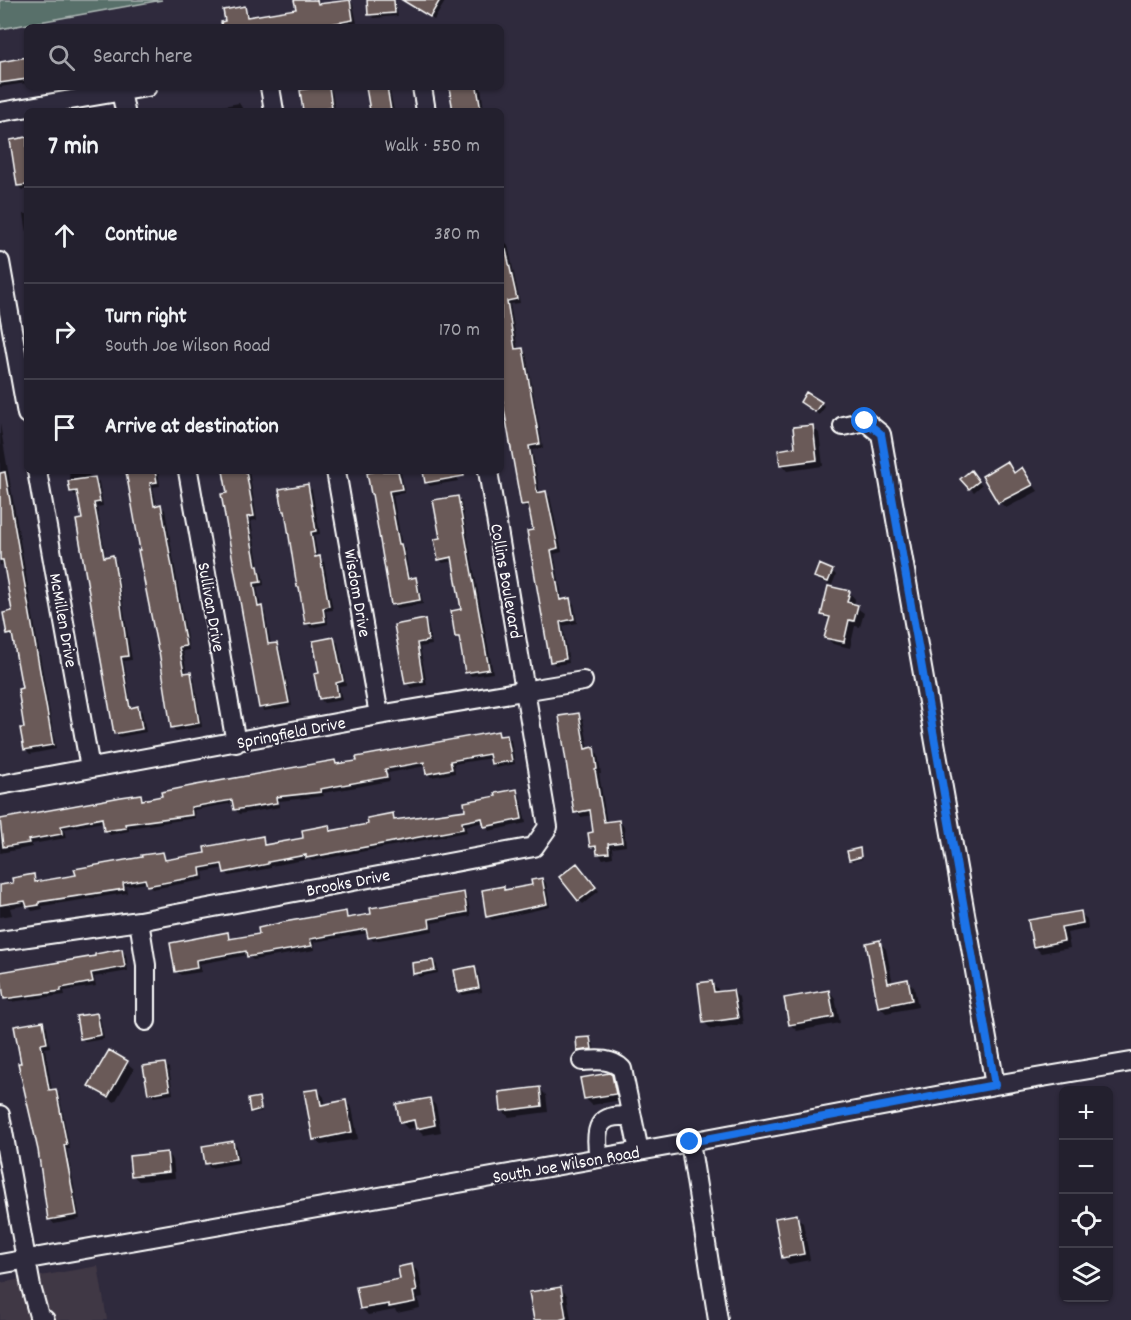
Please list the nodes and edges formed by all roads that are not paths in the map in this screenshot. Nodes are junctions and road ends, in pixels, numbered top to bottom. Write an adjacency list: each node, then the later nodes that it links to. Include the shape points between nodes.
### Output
1 (128, 90): 4 (street)
2 (270, 90): 6 (street)
3 (422, 90): 7 (street)
4 (121, 91): 5 (street); 8 (street)
5 (124, 108)
6 (274, 108)
7 (426, 108)
8 (0, 112)
9 (0, 262): 10 (street)
10 (24, 397)
11 (843, 426): 27 (street, via 865,421 881,434)
12 (38, 474): 20 (street, McMillen Drive)
13 (189, 474): 19 (street, Sullivan Drive)
14 (337, 474): 18 (street, Wisdom Drive)
15 (489, 474): 17 (street, Collins Boulevard)
16 (583, 681): 17 (street, Springfield Drive)
17 (526, 690): 18 (street, Springfield Drive); 22 (street, Brooks Drive, via 548,827 534,847)
18 (379, 715): 19 (street, Springfield Drive)
19 (236, 743): 20 (street, Springfield Drive)
20 (90, 768): 21 (street, Springfield Drive)
21 (0, 785)
22 (139, 921): 23 (street, Brooks Drive); 24 (street, via 146,965)
23 (0, 941)
24 (146, 1021)
25 (582, 1061): 29 (street, via 608,1061 621,1069)
26 (1131, 1062): 27 (street, South Joe Wilson Road)
27 (995, 1085): 30 (street, South Joe Wilson Road)
28 (0, 1115): 33 (street)
29 (632, 1117): 31 (street); 32 (street, via 611,1116 601,1123 597,1131)
30 (690, 1142): 31 (street, South Joe Wilson Road); 36 (street)
31 (639, 1151): 32 (street, South Joe Wilson Road)
32 (599, 1158): 33 (street, South Joe Wilson Road)
33 (26, 1260): 34 (street, South Joe Wilson Road); 35 (street, via 39,1316)
34 (0, 1264)
35 (45, 1320)
36 (718, 1320)

